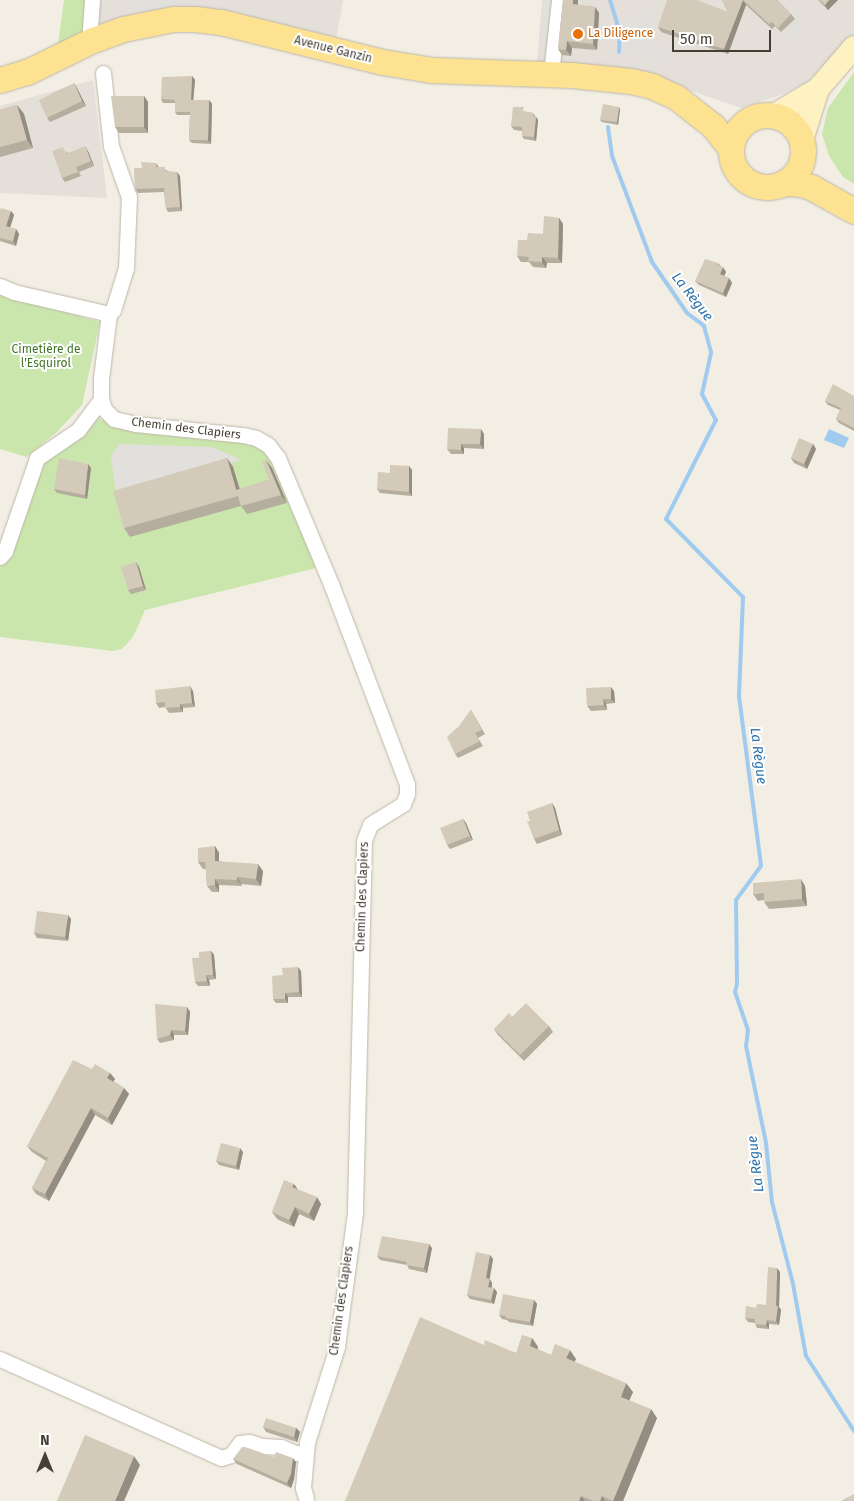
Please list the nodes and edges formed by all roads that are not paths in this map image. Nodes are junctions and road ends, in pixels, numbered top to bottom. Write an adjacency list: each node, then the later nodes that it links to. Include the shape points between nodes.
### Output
1 (92, 0): 3 (street, via 90,30)
2 (559, 0): 6 (street)
3 (93, 40): 6 (main road, Avenue Ganzin, via 143,23 195,19 221,22 383,62 432,70); 7 (main road, Avenue Ganzin, via 27,72)
4 (854, 47): 8 (main road)
5 (103, 73): 17 (street, via 111,146 128,197 126,268 113,310)
6 (551, 74): 9 (main road, Avenue Ganzin, via 631,80)
7 (0, 80)
8 (818, 89): 10 (main road); 12 (main road)
9 (676, 97): 10 (main road, Avenue Ganzin, via 737,117); 11 (main road, Avenue Ganzin, via 713,126)
10 (762, 117): 11 (main road, via 737,131); 12 (main road, via 791,124)
11 (730, 148): 13 (main road, via 732,160 743,178 762,187)
12 (802, 148): 13 (main road, via 792,176); 14 (main road, via 819,175)
13 (783, 183): 15 (main road, via 811,187)
14 (854, 195)
15 (854, 211)
16 (0, 286): 17 (street)
17 (108, 314): 18 (street)
18 (101, 400): 19 (street, via 78,430 37,458); 21 (street, Chemin des Clapiers, via 104,409 114,419 243,435 268,444 278,458 331,584 406,784 407,794 402,804 370,825 364,841 355,1213 337,1348)
19 (0, 557)
20 (0, 1359): 21 (street, via 222,1458 232,1454 240,1443 249,1442 281,1447 295,1453)
21 (306, 1452): 22 (street, Chemin des Clapiers, via 303,1488)
22 (306, 1498)

